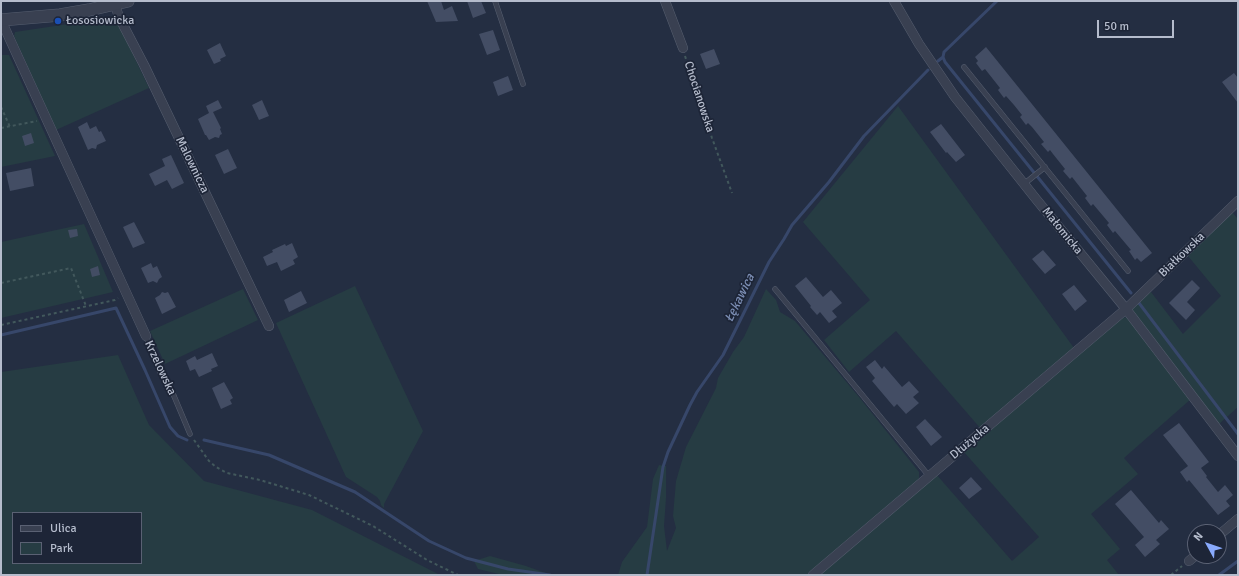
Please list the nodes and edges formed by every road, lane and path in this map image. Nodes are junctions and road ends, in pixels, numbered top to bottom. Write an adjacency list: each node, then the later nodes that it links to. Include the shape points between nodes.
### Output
1 (128, 1): 5 (street)
2 (495, 1): 9 (lane)
3 (665, 1): 7 (street, Chocianowska)
4 (894, 1): 15 (street, Małomicka, via 955,98)
5 (115, 5): 6 (street, via 60,15); 25 (street, Malownicza)
6 (1, 20): 11 (street, Krzelowska)
7 (683, 48): 16 (path, Chocianowska)
8 (964, 67): 14 (lane)
9 (523, 84)
10 (1, 107): 12 (path)
11 (46, 118): 12 (path); 21 (street, Krzelowska)
12 (10, 127): 13 (path)
13 (1, 128)
14 (1044, 168): 15 (lane); 18 (lane)
15 (1027, 182): 23 (street, Małomicka)
16 (732, 193)
17 (1238, 200): 23 (street, Białkowska)
18 (1128, 271)
19 (1, 283): 22 (path, via 71,268)
20 (775, 289): 29 (lane)
21 (125, 292): 22 (path, via 115,300); 26 (street, Krzelowska)
22 (86, 306): 24 (path)
23 (1126, 309): 28 (street, Małomicka); 29 (street, Dłużycka)
24 (1, 325)
25 (269, 326)
26 (146, 336): 27 (lane, Krzelowska)
27 (190, 434): 33 (path, via 216,467 228,473 279,485 310,496 373,526 426,560)
28 (1238, 456)
29 (929, 476): 34 (street, Dłużycka)
30 (1238, 519): 31 (street)
31 (1227, 528)
32 (1187, 562): 35 (path)
33 (458, 575)
34 (813, 575)
35 (1171, 575)

